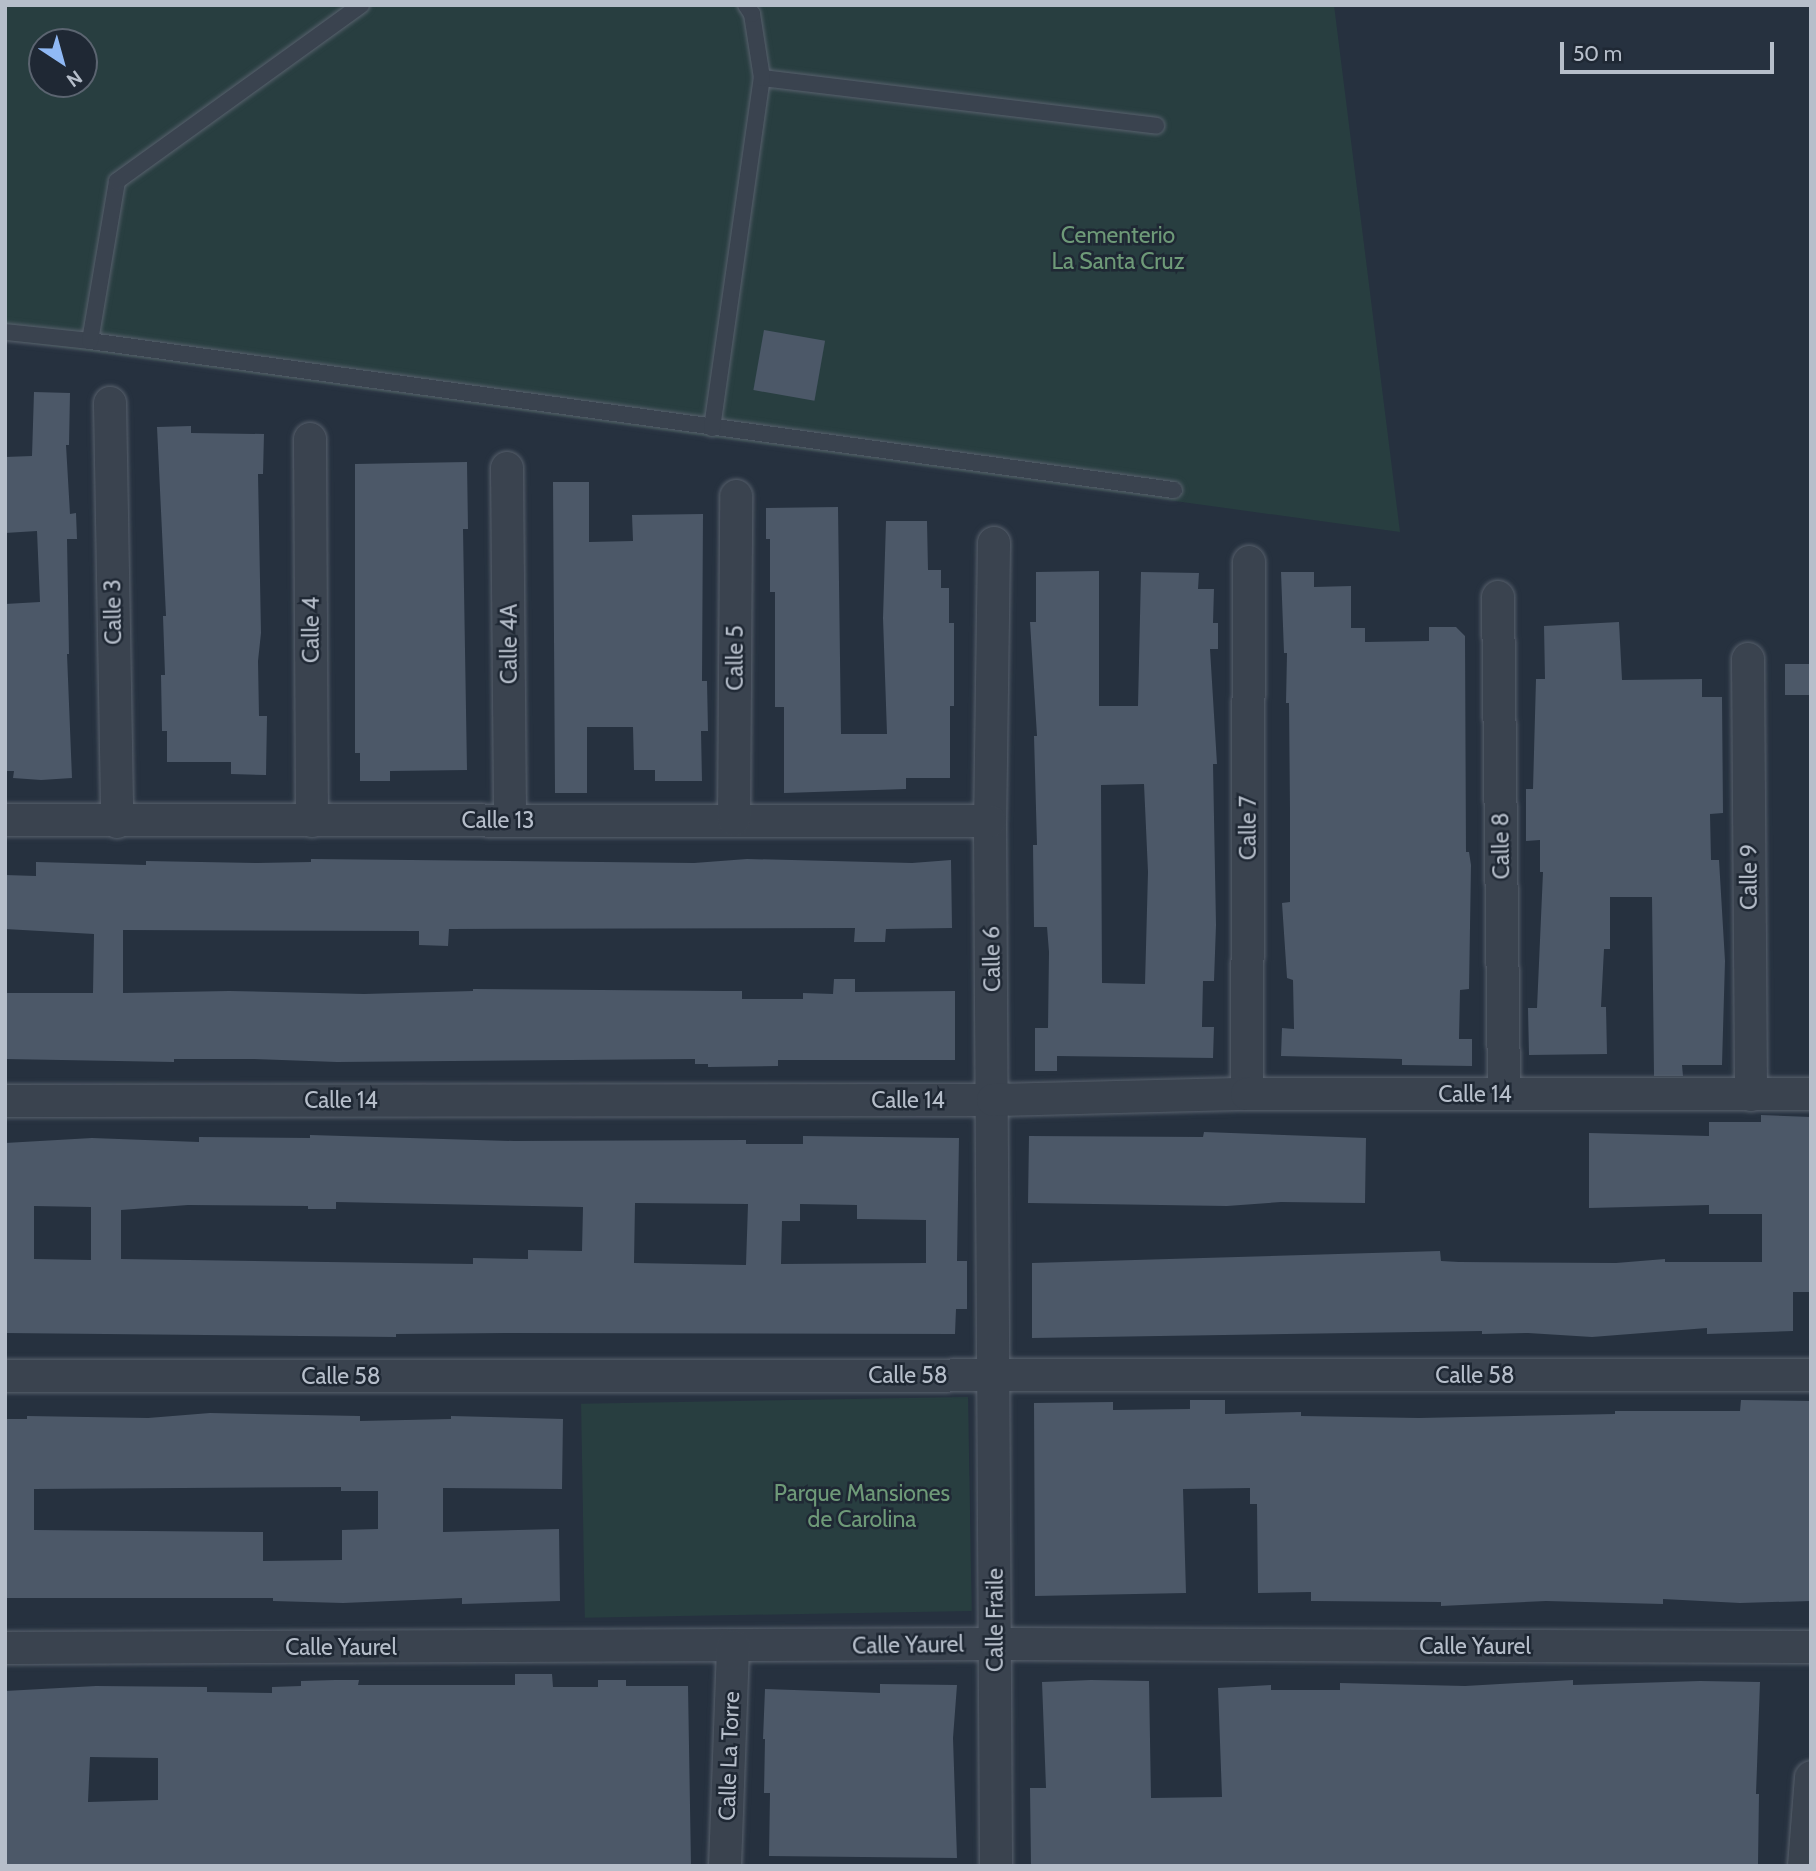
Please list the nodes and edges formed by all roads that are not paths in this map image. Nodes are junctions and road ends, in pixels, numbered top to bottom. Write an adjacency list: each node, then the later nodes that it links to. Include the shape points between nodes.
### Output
1 (361, 5): 6 (lane, via 117,181)
2 (747, 5): 3 (lane)
3 (762, 78): 4 (lane); 8 (lane)
4 (1156, 126)
5 (5, 332): 6 (lane)
6 (90, 341): 8 (lane)
7 (110, 403): 22 (street, Calle 3)
8 (712, 428): 11 (lane)
9 (310, 439): 20 (street, Calle 4)
10 (508, 468): 18 (street, Calle 4A)
11 (1174, 490)
12 (737, 496): 19 (street, Calle 5)
13 (994, 543): 21 (street, Calle 6)
14 (1249, 562): 23 (street, Calle 7)
15 (1498, 597): 24 (street, Calle 8)
16 (1748, 659): 26 (street, Calle 9)
17 (5, 820): 22 (street, Calle 13)
18 (510, 820): 19 (street, Calle 13); 20 (street, Calle 13)
19 (734, 820): 21 (street, Calle 13)
20 (312, 821): 22 (street, Calle 13)
21 (990, 821): 27 (street, Calle 6)
22 (117, 822)
23 (1247, 1094): 24 (street, Calle 14); 27 (street, Calle 14)
24 (1504, 1094): 26 (street, Calle 14)
25 (1811, 1094): 26 (street, Calle 14)
26 (1751, 1095)
27 (993, 1100): 28 (street, Calle 14); 29 (street, Calle 6)
28 (5, 1101)
29 (995, 1375): 30 (street, Calle 58); 31 (street, Calle 58); 32 (street, Calle Fraile)
30 (5, 1376)
31 (1811, 1376)
32 (995, 1644): 33 (street, Calle Yaurel); 34 (street, Calle Yaurel); 38 (street, Calle Fraile)
33 (733, 1646): 35 (street, Calle Yaurel); 37 (street, Calle La Torre)
34 (1811, 1647)
35 (5, 1648)
36 (1811, 1777): 39 (street)
37 (725, 1866)
38 (996, 1866)
39 (1804, 1866)

